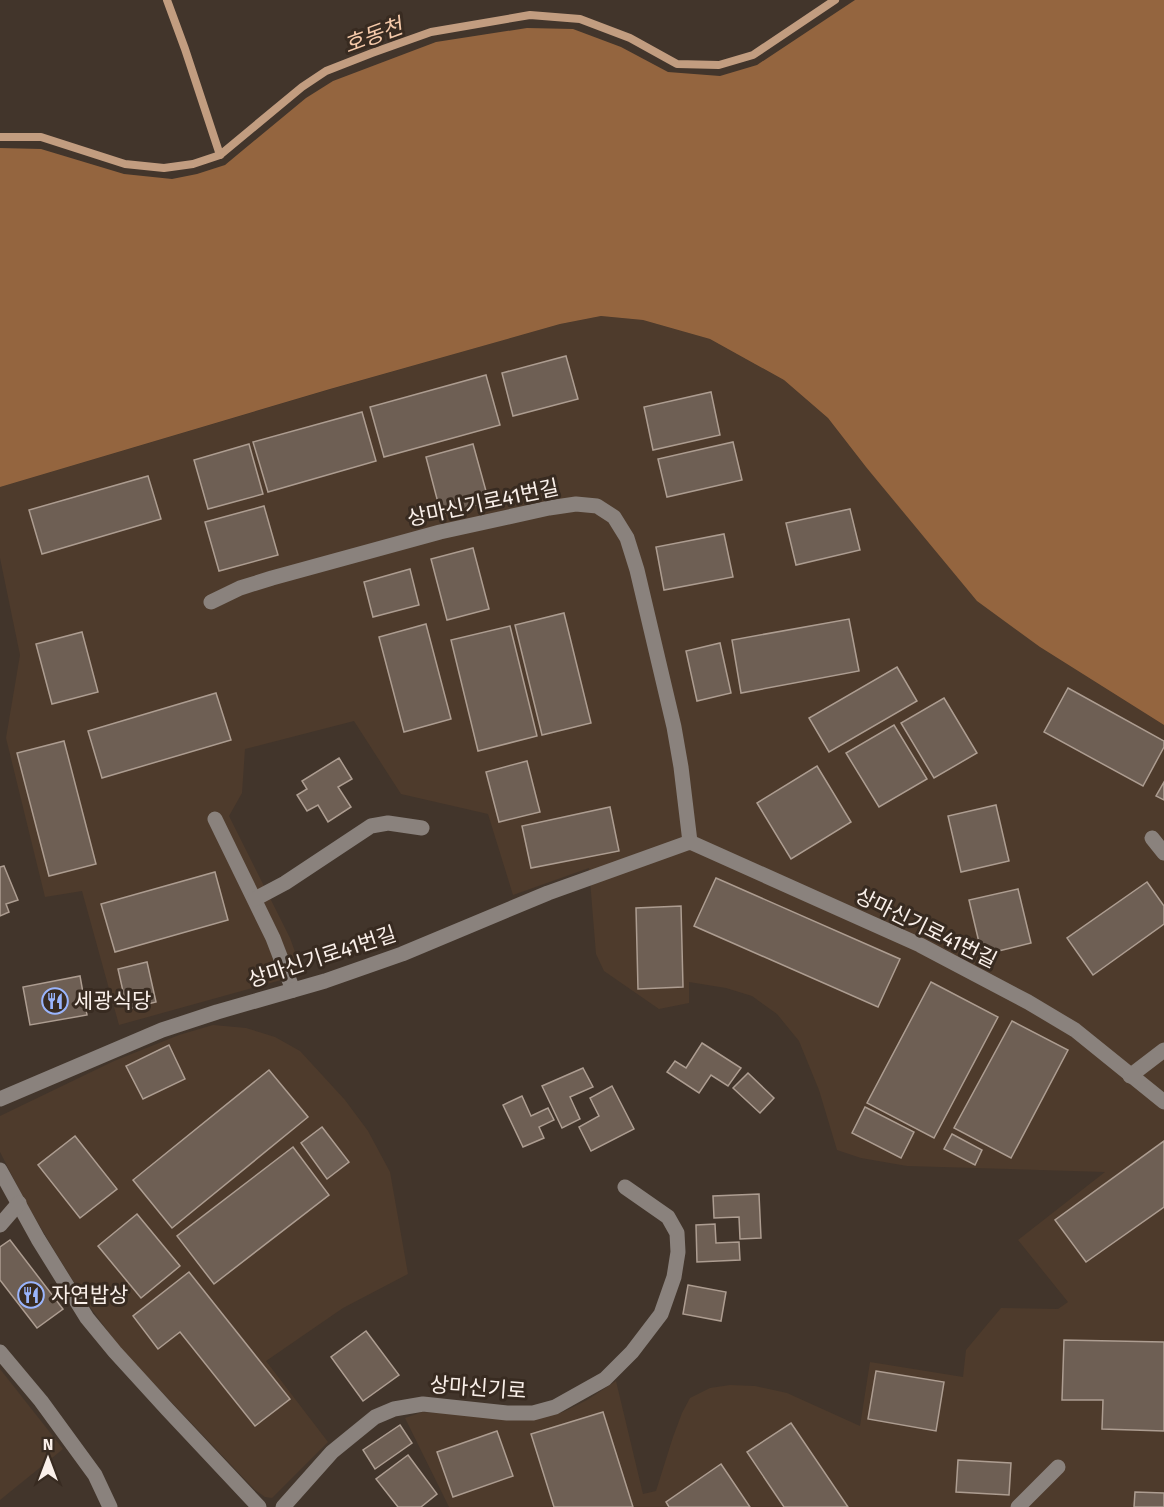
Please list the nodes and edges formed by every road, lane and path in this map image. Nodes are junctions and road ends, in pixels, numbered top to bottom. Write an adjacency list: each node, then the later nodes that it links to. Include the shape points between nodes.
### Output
1 (211, 602): 5 (street, 상마신기로41번길, via 272,578 440,532 549,508 597,506 614,517 627,538 637,570 674,727)
2 (215, 819): 7 (street)
3 (422, 828): 7 (street, via 388,823 371,826)
4 (1152, 838): 6 (street)
5 (690, 842): 8 (street, 상마신기로41번길, via 548,893 402,954); 10 (street, 상마신기로41번길, via 920,945 1028,1002 1075,1030)
6 (1164, 853)
7 (255, 899): 8 (street)
8 (293, 990): 11 (street, 상마신기로41번길, via 162,1030)
9 (1164, 1050): 10 (street)
10 (1130, 1076): 12 (street, 상마신기로41번길)
11 (0, 1099)
12 (1164, 1102)
13 (0, 1170): 15 (street)
14 (625, 1187): 21 (street, 상마신기로, via 668,1217 677,1233 678,1252 661,1314 605,1379 555,1407 533,1413 423,1404 394,1409 375,1417 332,1452)
15 (19, 1203): 16 (street); 20 (street, via 87,1318)
16 (0, 1226)
17 (0, 1352): 19 (street, via 81,1455)
18 (1058, 1467): 22 (street)
19 (110, 1507)
20 (259, 1507)
21 (283, 1507)
22 (1018, 1507)

